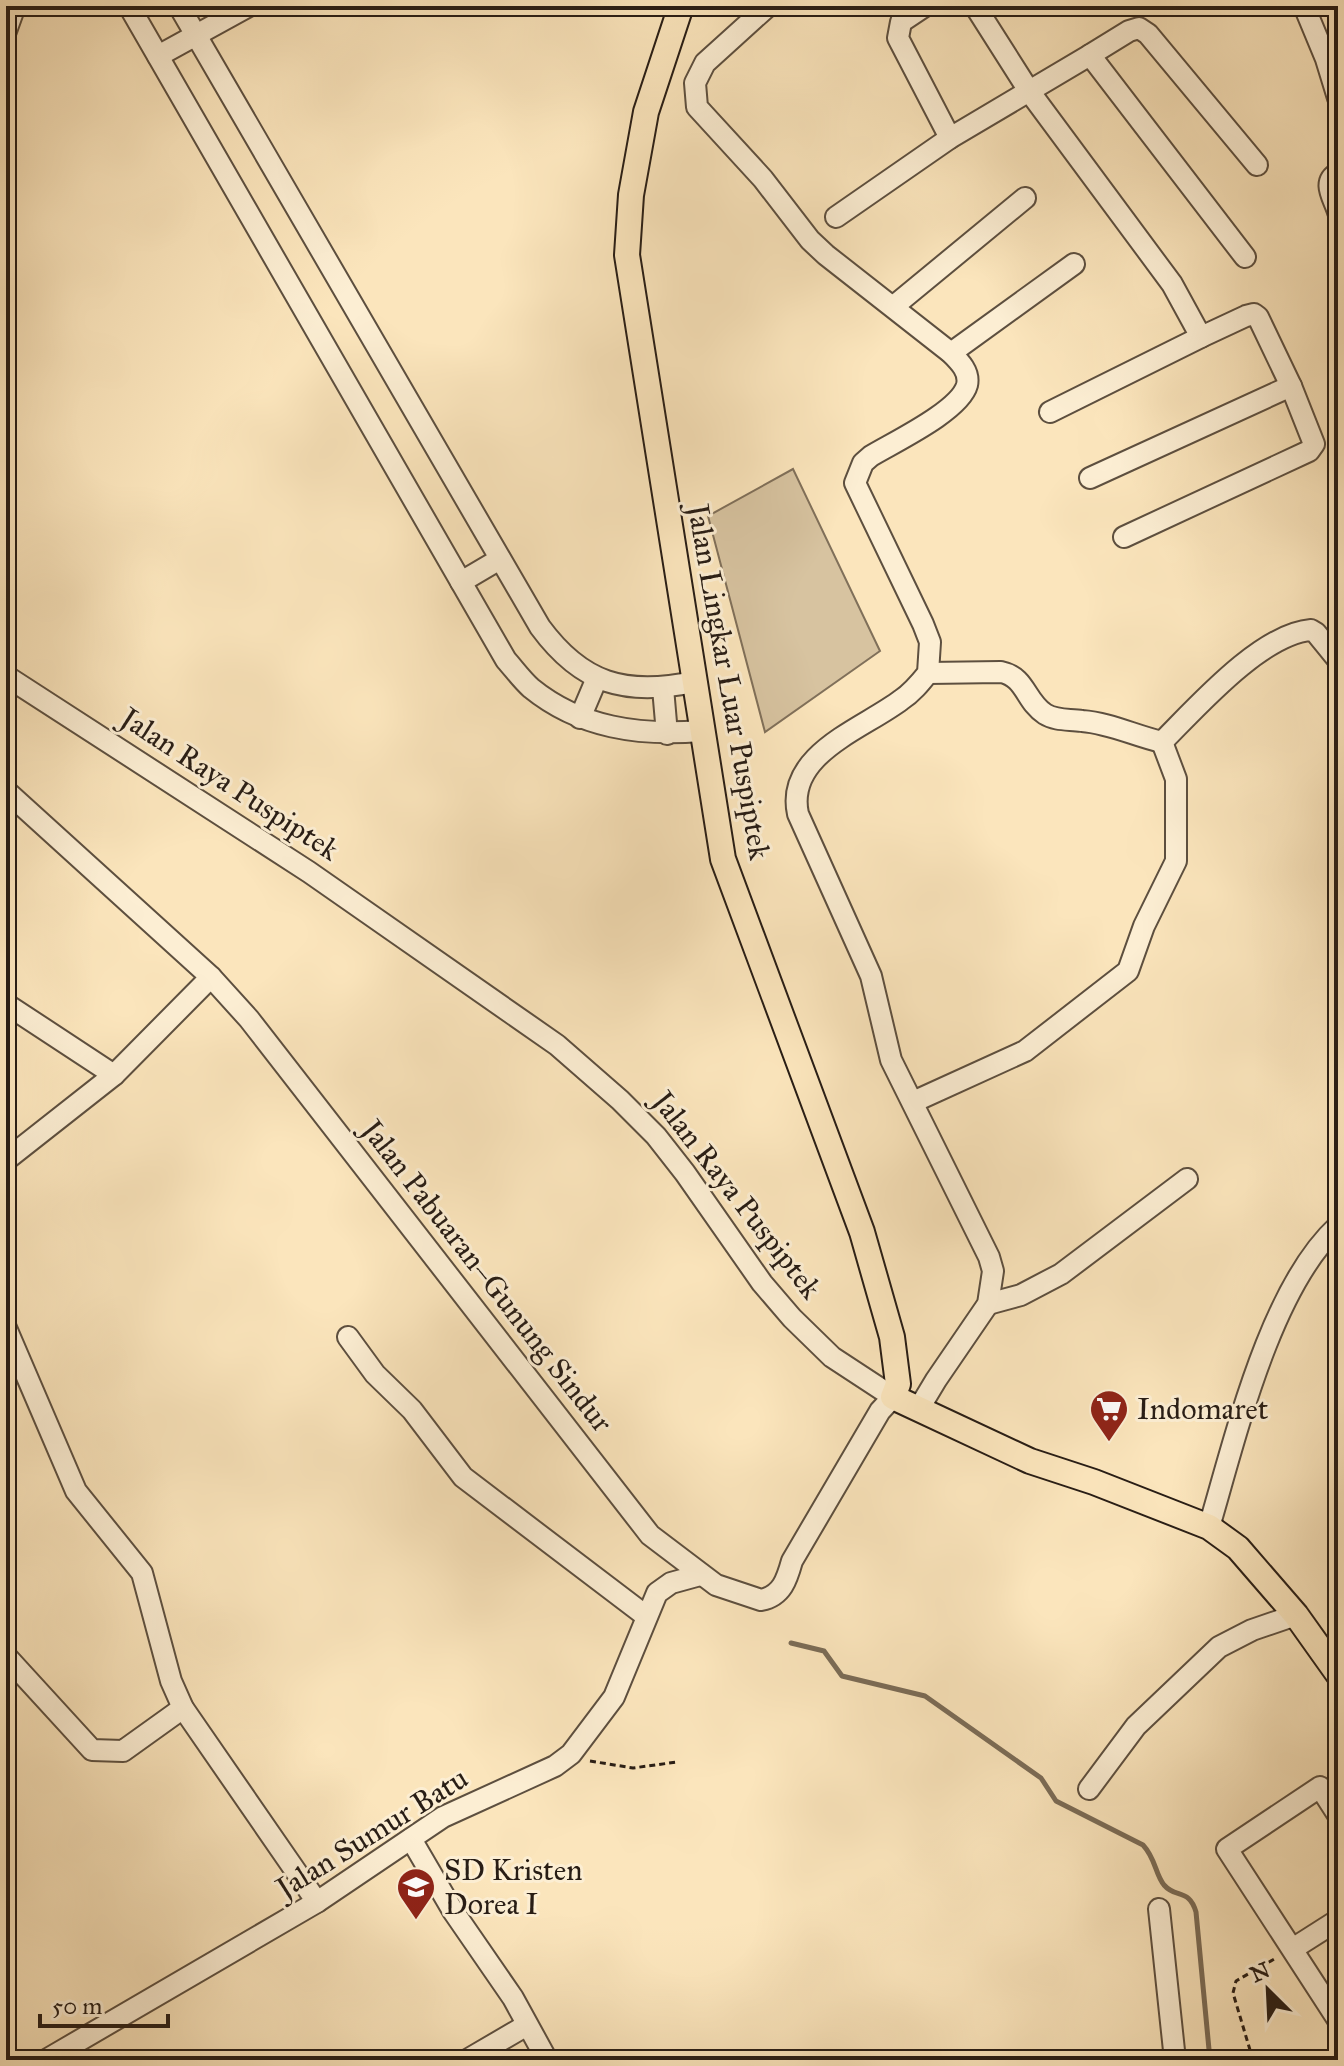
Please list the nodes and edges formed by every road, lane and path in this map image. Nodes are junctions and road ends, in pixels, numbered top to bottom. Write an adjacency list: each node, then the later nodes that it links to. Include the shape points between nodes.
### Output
1 (15, 6): 10 (street)
2 (129, 6): 13 (street)
3 (179, 6): 11 (street)
4 (249, 6): 11 (street)
5 (681, 6): 37 (main road, Jalan Lingkar Luar Puspiptek, via 646,112 627,255)
6 (768, 6): 24 (street, via 705,63 695,83 697,107 810,240)
7 (925, 6): 16 (street, via 901,22 898,38)
8 (975, 6): 14 (street)
9 (1304, 6): 15 (street)
10 (6, 31)
11 (196, 35): 13 (street); 31 (street)
12 (1090, 55): 14 (street); 17 (street, via 1139,28); 22 (street)
13 (158, 56): 32 (street)
14 (1029, 91): 16 (street); 25 (street, via 1172,284)
15 (1338, 98)
16 (950, 138): 21 (street)
17 (1257, 165)
18 (1338, 173): 20 (street, via 1329,183)
19 (1025, 198): 24 (street)
20 (1338, 212)
21 (836, 217)
22 (1245, 257)
23 (1074, 264): 26 (street)
24 (894, 306): 26 (street)
25 (1201, 337): 27 (street, via 1254,314); 28 (street)
26 (951, 353): 34 (street, via 966,373 962,395 871,456 855,483 930,642)
27 (1291, 386): 29 (street); 30 (street, via 1314,444 1309,451)
28 (1050, 412)
29 (1090, 478)
30 (1124, 537)
31 (500, 559): 32 (street); 36 (street, via 557,650)
32 (461, 582): 39 (street, via 506,660 531,688)
33 (1338, 660): 42 (street, via 1311,630 1283,638 1250,658)
34 (928, 673): 42 (street, via 1011,674 1036,706 1053,718); 47 (street, via 903,699 807,767 798,784 796,806 871,976 886,1046)
35 (6, 676): 54 (street, Jalan Raya Puspiptek, via 309,872 557,1045 656,1136 792,1318 832,1357)
36 (597, 678): 38 (street); 39 (street)
37 (694, 682): 38 (street); 40 (main road, Jalan Lingkar Luar Puspiptek)
38 (663, 688): 41 (street)
39 (580, 718): 41 (street, via 616,729)
40 (701, 731): 41 (street); 54 (main road, Jalan Lingkar Luar Puspiptek, via 723,859 862,1232 892,1337 898,1384)
41 (667, 734)
42 (1162, 742): 47 (street, via 1176,779 1176,861 1128,971 1025,1051)
43 (6, 791): 44 (street, Jalan Pabuaran–Gunung Sindur)
44 (211, 977): 46 (street); 57 (street, Jalan Pabuaran–Gunung Sindur, via 650,1535)
45 (6, 1004): 46 (street)
46 (114, 1075): 48 (street)
47 (913, 1102): 51 (street, via 989,1257 993,1271)
48 (6, 1160)
49 (1187, 1179): 51 (street, via 1061,1274 1021,1295)
50 (1338, 1226): 56 (street, via 1304,1266 1273,1330)
51 (988, 1304): 55 (street)
52 (6, 1328): 62 (street, via 76,1491 142,1573)
53 (348, 1337): 59 (street, via 463,1477)
54 (893, 1397): 55 (main road, Jalan Raya Puspiptek); 57 (street, Jalan Pabuaran–Gunung Sindur, via 860,1444 777,1593 761,1600)
55 (918, 1410): 56 (main road, Jalan Raya Puspiptek, via 1030,1461)
56 (1209, 1527): 58 (main road, Jalan Raya Puspiptek, via 1238,1548)
57 (700, 1575): 59 (street, Jalan Sumur Batu, via 661,1589)
58 (1296, 1615): 61 (main road, Jalan Raya Puspiptek); 65 (street, via 1219,1647 1136,1726)
59 (646, 1616): 63 (street, Jalan Sumur Batu, via 614,1697)
60 (6, 1656): 62 (street, via 92,1750 123,1751)
61 (1338, 1674)
62 (183, 1708): 68 (street)
63 (571, 1754): 64 (path, via 633,1768); 67 (street, Jalan Sumur Batu, via 465,1805)
64 (677, 1762)
65 (1089, 1789)
66 (1338, 1815): 71 (street, via 1320,1787 1227,1849)
67 (411, 1839): 68 (street, Jalan Sumur Batu); 73 (street)
68 (317, 1902): 74 (street, Jalan Sumur Batu)
69 (1159, 1909): 77 (street)
70 (1338, 1920): 71 (street)
71 (1294, 1948): 72 (street); 78 (path, via 1236,1981 1233,1993)
72 (1338, 2020)
73 (527, 2025): 75 (street); 76 (street)
74 (46, 2060)
75 (467, 2060)
76 (547, 2060)
77 (1175, 2060)
78 (1253, 2060)

